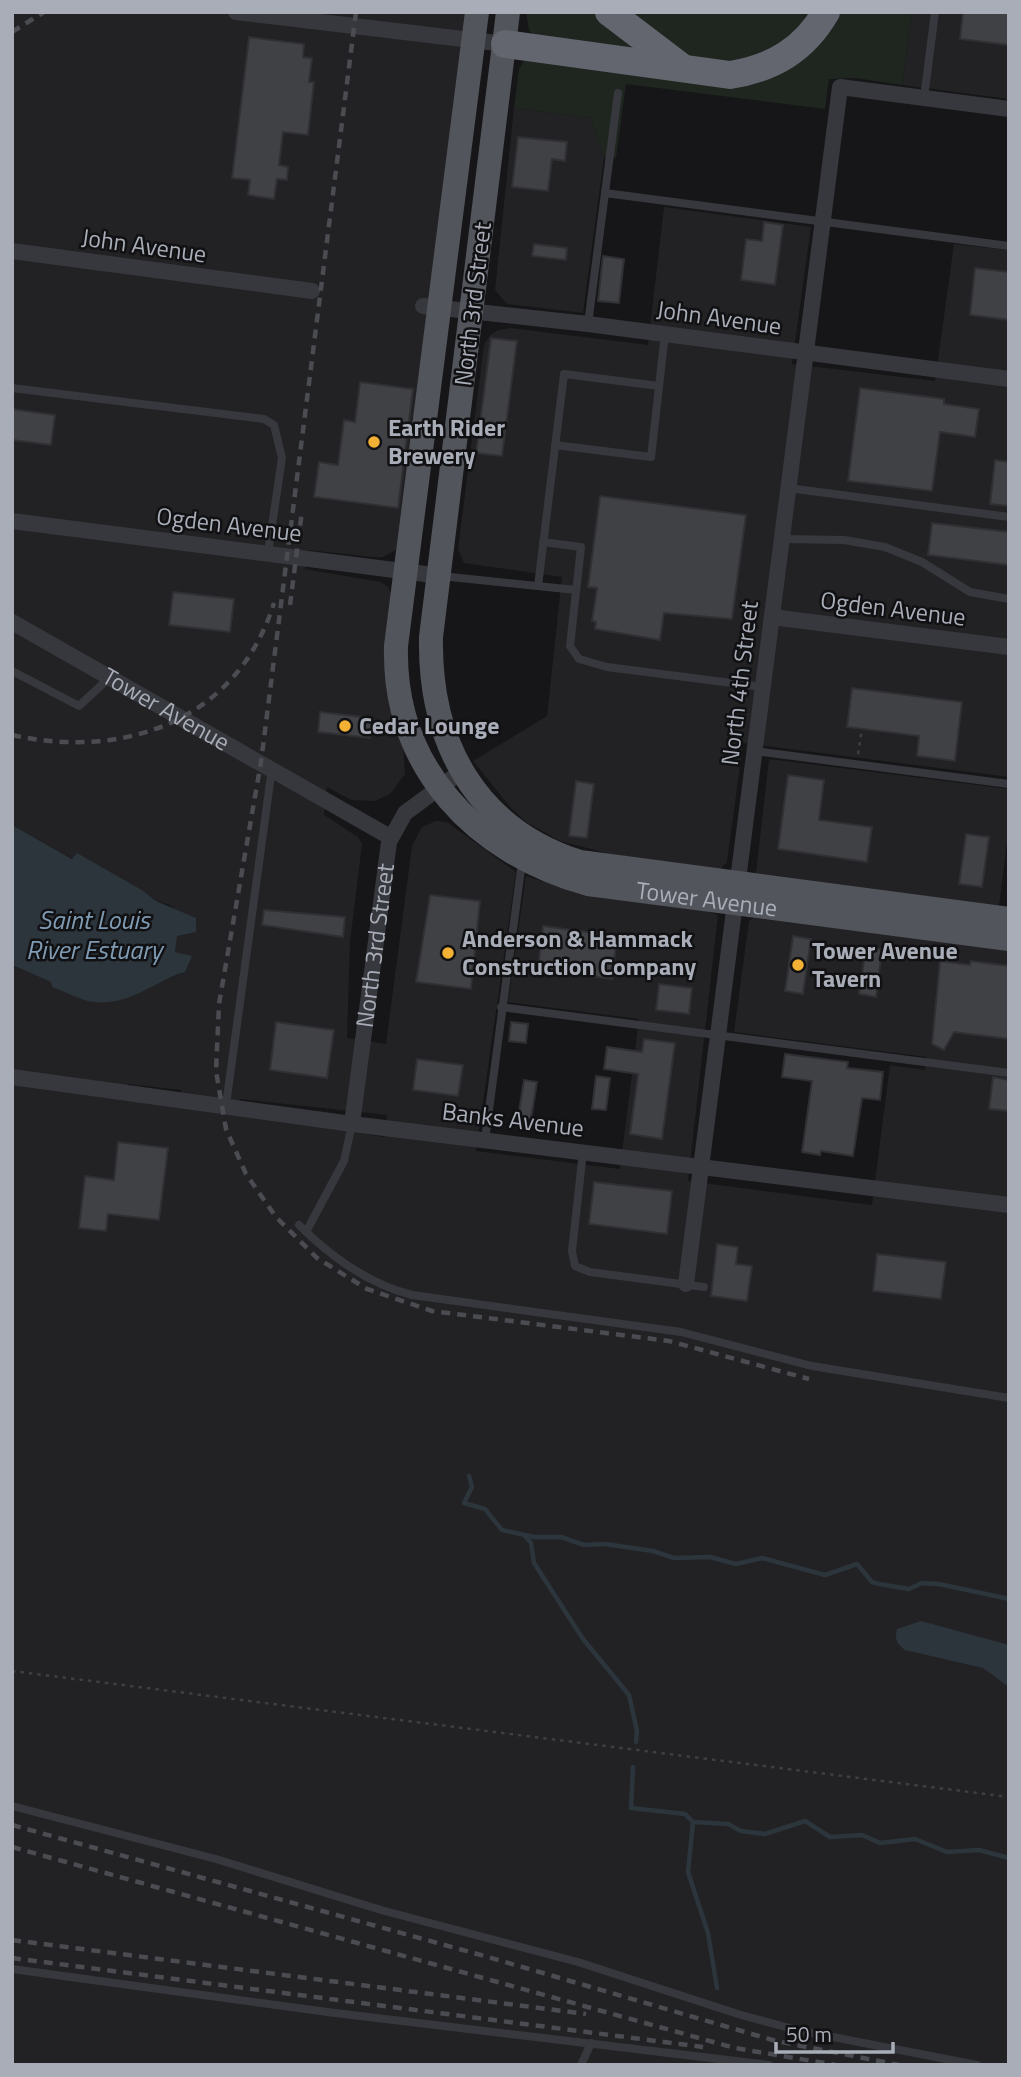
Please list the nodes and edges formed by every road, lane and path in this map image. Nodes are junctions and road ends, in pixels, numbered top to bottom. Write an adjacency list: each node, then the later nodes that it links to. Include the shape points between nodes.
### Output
1 (236, 12): 7 (street)
2 (477, 12): 8 (main road, North 3rd Street)
3 (508, 12): 9 (main road, North 3rd Street)
4 (609, 12): 10 (highway)
5 (825, 12): 10 (highway, via 808,40 755,71 730,75)
6 (935, 12): 12 (lane)
7 (331, 18): 8 (street)
8 (473, 41): 9 (street); 19 (main road, North 3rd Street)
9 (505, 44): 10 (highway); 20 (main road, North 3rd Street)
10 (688, 71)
11 (618, 93): 14 (lane)
12 (924, 98): 13 (street); 15 (street, North 4th Street, via 840,87)
13 (1009, 109)
14 (605, 193): 15 (lane); 21 (lane)
15 (822, 222): 16 (lane); 23 (street, North 4th Street)
16 (1009, 246)
17 (12, 251): 18 (street, John Avenue)
18 (312, 291)
19 (432, 307): 20 (street, John Avenue); 34 (main road, North 3rd Street)
20 (472, 312): 21 (street, John Avenue); 35 (main road, North 3rd Street)
21 (588, 324): 22 (street, John Avenue)
22 (665, 334): 23 (street, John Avenue); 25 (lane)
23 (806, 352): 24 (street, John Avenue); 28 (street, North 4th Street)
24 (1009, 379)
25 (659, 386): 27 (lane, via 564,374); 27 (lane, via 651,457)
26 (12, 388): 33 (lane, via 264,419 274,425 282,458)
27 (555, 445): 32 (lane)
28 (788, 488): 29 (lane); 31 (street, North 4th Street)
29 (1009, 517)
30 (12, 521): 33 (street, Ogden Avenue)
31 (782, 539): 38 (lane, via 877,545 922,562 971,592); 39 (street, North 4th Street)
32 (543, 541): 36 (lane); 37 (lane, via 581,547)
33 (268, 553): 34 (street, Ogden Avenue)
34 (405, 571): 35 (street, Ogden Avenue); 51 (main road, North 3rd Street, via 396,646 398,685 411,733)
35 (441, 576): 36 (lane); 49 (main road, North 3rd Street, via 431,638 432,674 441,721)
36 (538, 586): 37 (lane)
37 (576, 590): 44 (lane, via 570,646 583,662)
38 (1009, 599)
39 (772, 617): 41 (street, Ogden Avenue); 44 (street, North 4th Street)
40 (12, 622): 43 (street, Tower Avenue)
41 (1009, 647)
42 (12, 671): 43 (lane, via 79,706)
43 (109, 678): 48 (street, Tower Avenue)
44 (763, 687): 46 (street, North 4th Street)
45 (862, 729): 47 (path)
46 (754, 751): 47 (lane); 54 (street, North 4th Street)
47 (857, 764): 50 (lane)
48 (272, 768): 52 (street, Tower Avenue); 61 (lane)
49 (462, 771): 51 (street, North 3rd Street); 54 (main road, Tower Avenue, via 498,818 562,856)
50 (1009, 784)
51 (438, 787): 52 (street, North 3rd Street, via 405,813); 53 (main road, Tower Avenue, via 470,822)
52 (390, 837): 62 (street, North 3rd Street)
53 (522, 860): 54 (main road, Tower Avenue, via 588,884); 57 (lane)
54 (736, 894): 55 (main road, Tower Avenue); 56 (main road, Tower Avenue); 58 (street, North 4th Street)
55 (1009, 919)
56 (1009, 939)
57 (501, 1007): 58 (lane); 63 (lane)
58 (718, 1036): 59 (lane); 65 (street, North 4th Street)
59 (1009, 1073)
60 (12, 1077): 61 (street, Banks Avenue)
61 (226, 1105): 62 (street, Banks Avenue)
62 (352, 1124): 63 (street, Banks Avenue); 69 (lane, via 344,1161 302,1229 359,1272 394,1290 681,1332 812,1366)
63 (485, 1140): 64 (street, Banks Avenue)
64 (583, 1152): 65 (street, Banks Avenue); 67 (lane, via 572,1251 575,1266 590,1272)
65 (701, 1166): 66 (street, Banks Avenue); 67 (street, North 4th Street)
66 (1009, 1205)
67 (686, 1284): 68 (lane)
68 (704, 1287)
69 (1009, 1398)
70 (12, 1671): 71 (path)
71 (1009, 1797)
72 (12, 1805): 77 (lane, via 578,1962 741,2015)
73 (12, 1969): 74 (lane)
74 (591, 2043): 75 (lane); 76 (lane)
75 (581, 2065)
76 (769, 2065)
77 (976, 2065)

